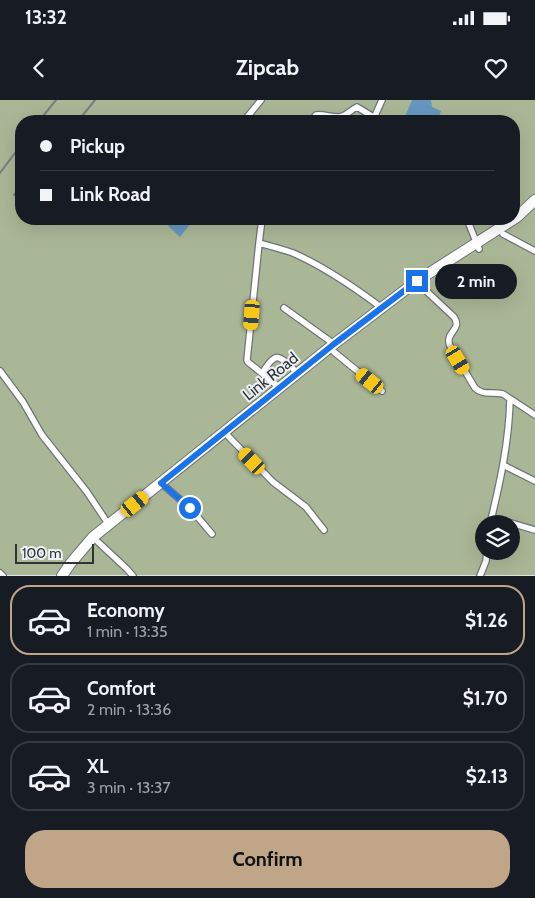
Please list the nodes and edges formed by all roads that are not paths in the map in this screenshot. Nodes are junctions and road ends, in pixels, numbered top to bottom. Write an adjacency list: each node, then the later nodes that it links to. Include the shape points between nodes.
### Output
1 (260, 100): 3 (street)
2 (382, 100): 6 (street)
3 (249, 115)
4 (345, 115): 5 (street, via 357,108)
5 (369, 115)
6 (378, 115)
7 (535, 200): 9 (highway, Link Road)
8 (535, 209): 10 (highway, Link Road)
9 (520, 214)
10 (520, 222)
11 (261, 225): 16 (street)
12 (469, 225): 17 (street)
13 (506, 225): 17 (highway, Link Road)
14 (516, 225): 15 (highway, Link Road)
15 (503, 234): 17 (highway, Link Road); 18 (street)
16 (259, 243): 21 (street, via 303,258); 25 (street, via 246,357)
17 (478, 246): 19 (highway, Link Road); 21 (highway, Link Road, via 417,281)
18 (535, 251)
19 (421, 286): 22 (highway, Link Road); 28 (street, via 457,322 448,342 475,388 482,393 500,393)
20 (284, 308): 22 (street)
21 (382, 308): 22 (highway, Link Road)
22 (334, 348): 24 (highway, Link Road); 27 (street); 30 (highway, Link Road)
23 (0, 371): 35 (street, via 42,435)
24 (297, 373): 25 (street, via 277,357); 26 (highway, Link Road)
25 (262, 374): 26 (street)
26 (280, 388): 33 (highway, Link Road)
27 (382, 391)
28 (510, 399): 29 (street); 31 (street)
29 (534, 413)
30 (228, 436): 33 (highway, Link Road); 37 (street, via 273,482 306,507)
31 (503, 465): 32 (street); 34 (street)
32 (535, 482)
33 (164, 485): 35 (highway, Link Road); 39 (street); 40 (highway, Link Road)
34 (492, 515)
35 (108, 524): 44 (highway, Link Road, via 93,537)
36 (520, 526): 38 (street)
37 (324, 530)
38 (535, 530)
39 (212, 534)
40 (98, 542): 45 (highway, Link Road); 46 (street)
41 (486, 560): 47 (street)
42 (0, 573): 43 (street)
43 (3, 576)
44 (62, 576)
45 (70, 576)
46 (133, 576)
47 (480, 576)

